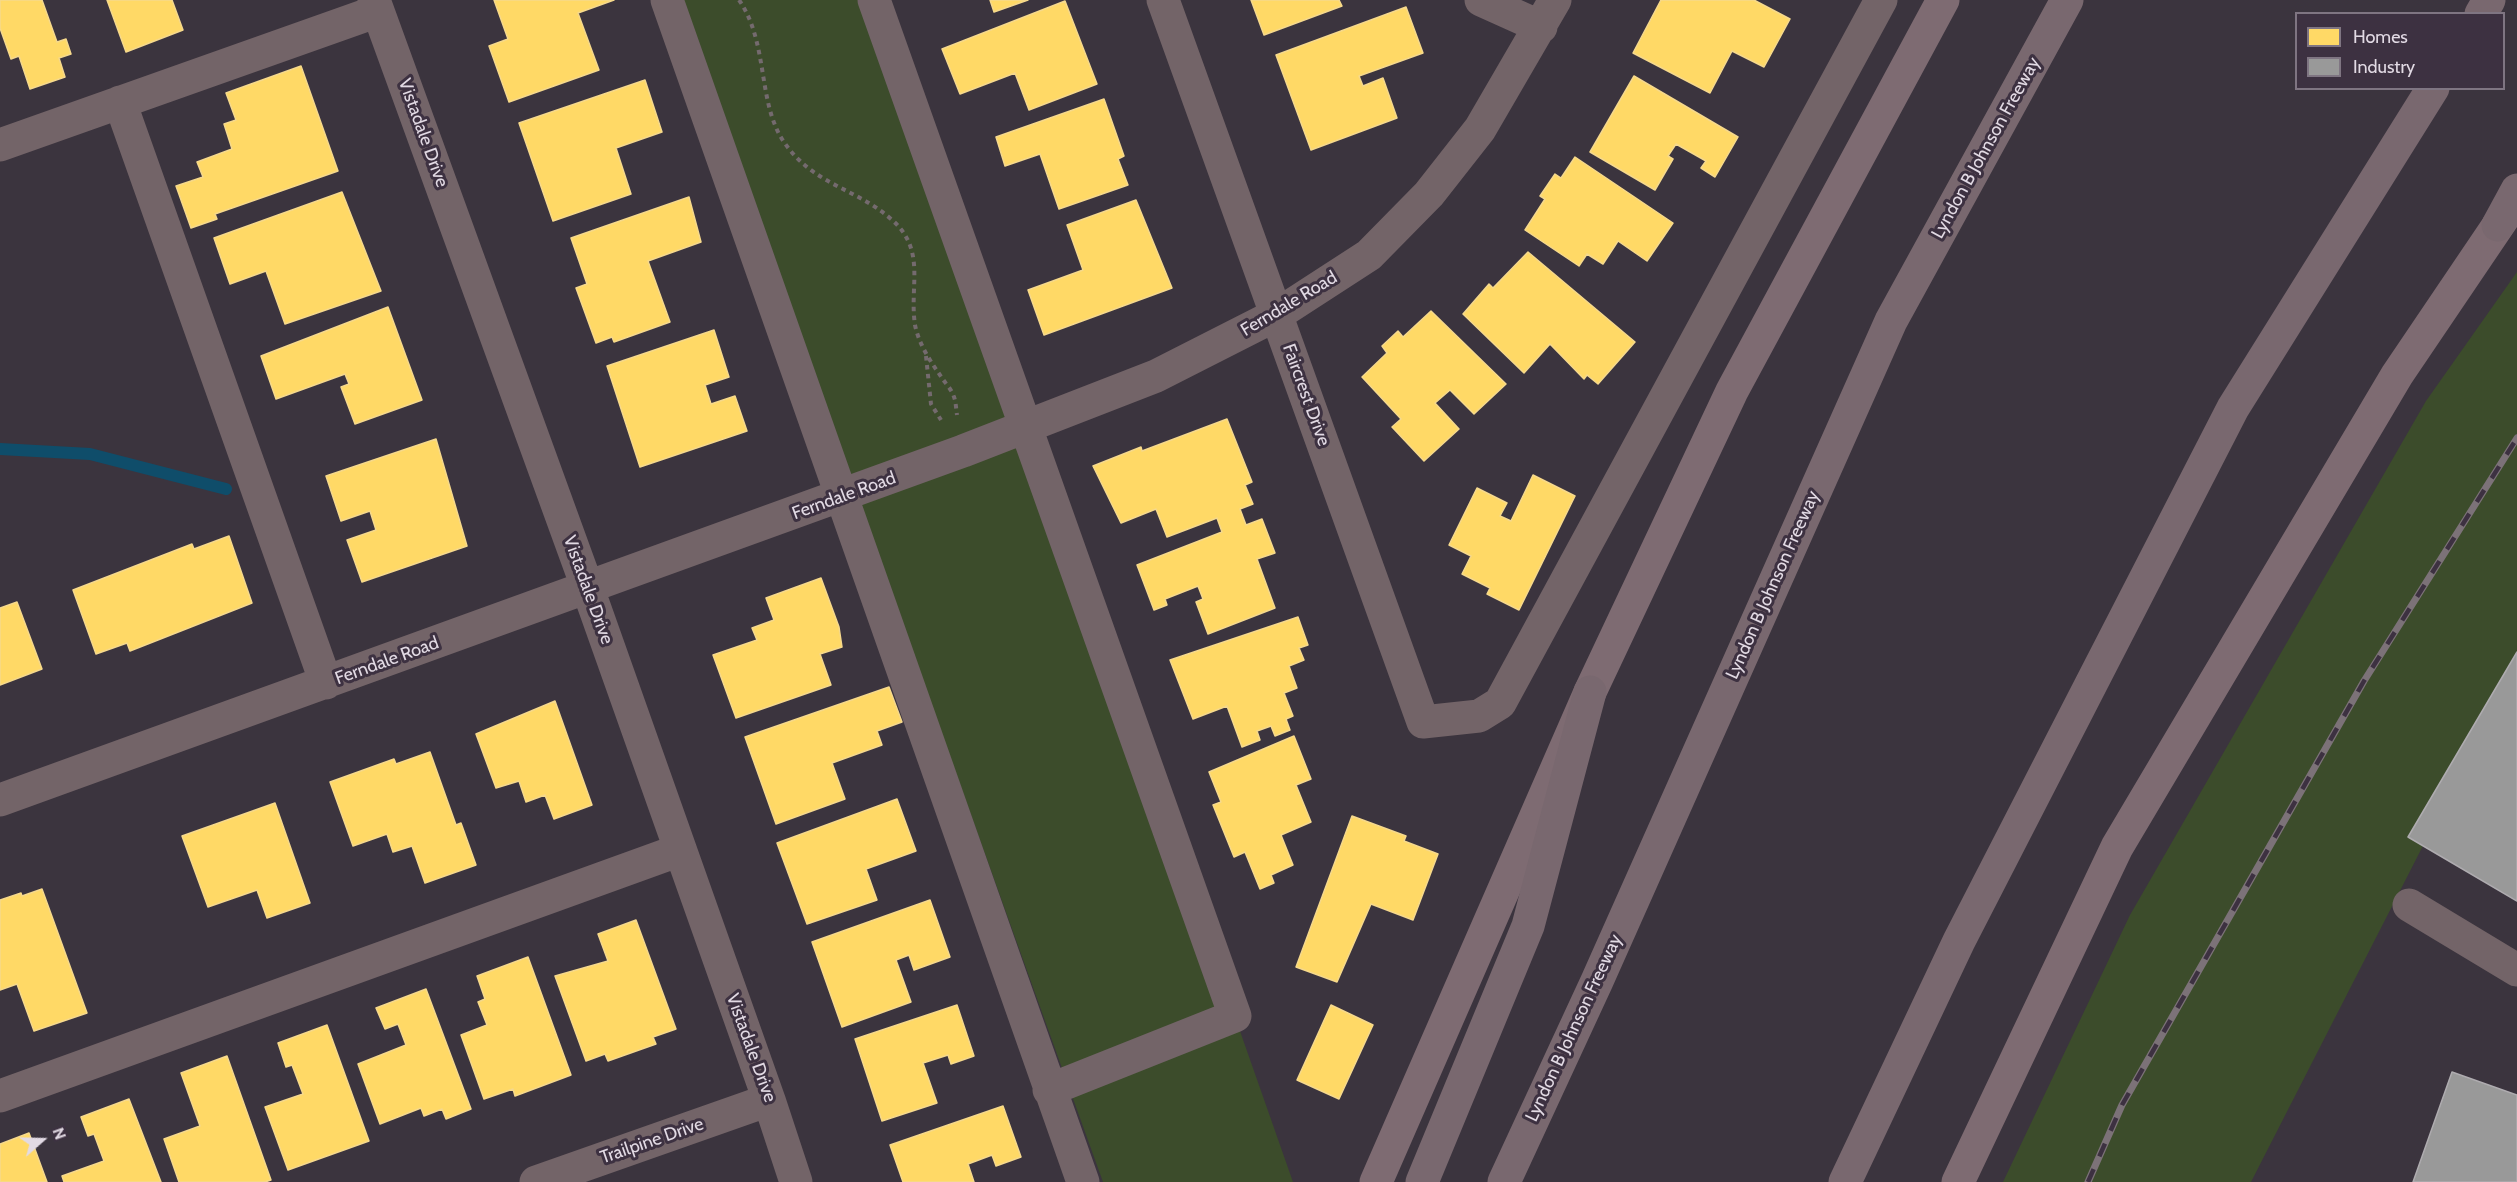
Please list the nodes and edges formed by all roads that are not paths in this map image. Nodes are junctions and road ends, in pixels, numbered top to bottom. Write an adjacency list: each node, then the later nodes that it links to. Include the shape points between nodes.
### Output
1 (667, 0): 18 (street)
2 (874, 0): 17 (street)
3 (1163, 0): 16 (street, Faircrest Drive)
4 (1481, 0): 9 (street)
5 (1881, 0): 16 (street, Faircrest Drive, via 1500,703 1479,716 1423,722)
6 (1943, 0): 21 (main road, via 1732,391)
7 (2067, 0): 34 (highway, Lyndon B Johnson Freeway, via 1891,321)
8 (376, 6): 11 (street); 19 (street, Vistadale Drive)
9 (1548, 13): 16 (street, Ferndale Road, via 1480,129 1429,194 1369,255)
10 (2432, 90): 35 (highway, via 2233,408 1959,941)
11 (120, 102): 12 (street); 20 (street)
12 (0, 145)
13 (2517, 190): 15 (highway)
14 (2517, 198): 15 (main road)
15 (2498, 225): 36 (main road, via 2397,375 2117,848)
16 (1278, 314): 17 (street, Ferndale Road, via 1156,376)
17 (1025, 427): 18 (street, Ferndale Road); 26 (street, via 1235,1016)
18 (843, 496): 19 (street, Ferndale Road); 26 (street)
19 (588, 589): 20 (street, Ferndale Road); 23 (street, Vistadale Drive)
20 (326, 683): 22 (street, Ferndale Road)
21 (1590, 692): 32 (main road); 33 (highway, via 1528,926)
22 (0, 800)
23 (680, 850): 27 (street); 28 (street, Vistadale Drive)
24 (2409, 905): 25 (street)
25 (2517, 970)
26 (1049, 1090): 31 (street)
27 (0, 1096)
28 (769, 1100): 29 (street, Trailpine Drive); 30 (street, Vistadale Drive)
29 (536, 1182)
30 (796, 1182)
31 (1083, 1182)
32 (1376, 1182)
33 (1422, 1182)
34 (1504, 1182)
35 (1845, 1182)
36 (1958, 1182)

